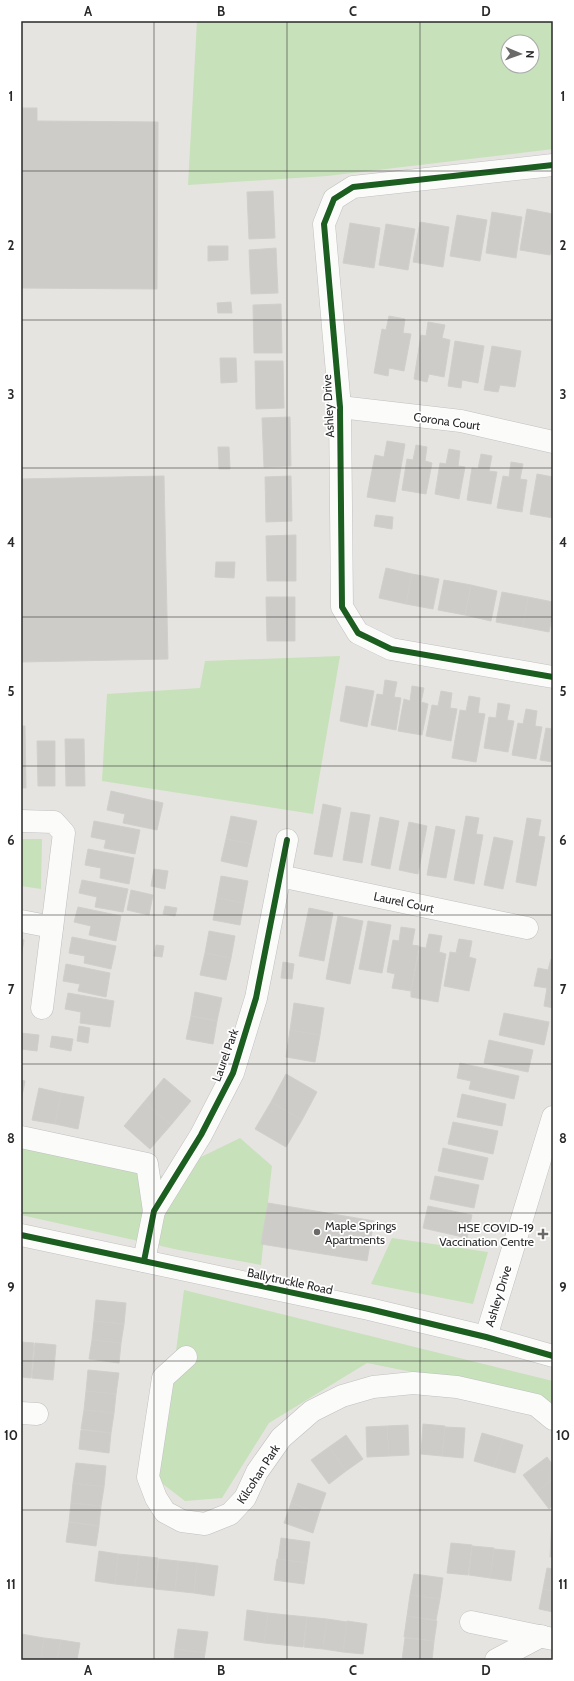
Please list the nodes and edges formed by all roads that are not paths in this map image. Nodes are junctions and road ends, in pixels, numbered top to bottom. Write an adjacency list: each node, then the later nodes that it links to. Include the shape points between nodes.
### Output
1 (553, 165): 2 (street, Ashley Drive, via 353,187 334,199 324,224)
2 (340, 407): 3 (street, Corona Court, via 461,421); 4 (street, Ashley Drive, via 342,607 358,633 391,648)
3 (553, 442)
4 (553, 677)
5 (21, 821): 9 (street, via 54,822 64,833)
6 (287, 840): 7 (street, Laurel Park)
7 (280, 876): 10 (street, Laurel Court); 14 (street, Laurel Park, via 256,998 233,1073 201,1134)
8 (21, 921): 9 (street)
9 (52, 927): 11 (street)
10 (527, 928)
11 (42, 1008)
12 (553, 1117): 17 (street, Ashley Drive)
13 (21, 1137): 14 (street, Laurel Park, via 148,1164)
14 (154, 1211): 16 (street, Laurel Park)
15 (21, 1235): 16 (street, Ballytruckle Road)
16 (144, 1261): 17 (street, Ballytruckle Road)
17 (486, 1337): 18 (street, Ballytruckle Road)
18 (553, 1356)
19 (186, 1357): 20 (street, Kilcohan Park, via 163,1378 148,1477 165,1512 182,1521 205,1524 230,1514 245,1498 257,1472 281,1438 312,1411 342,1396 373,1386 413,1383 457,1387 536,1405)
20 (553, 1419)
21 (471, 1622): 22 (street)
22 (547, 1637): 23 (street)
23 (496, 1660)

